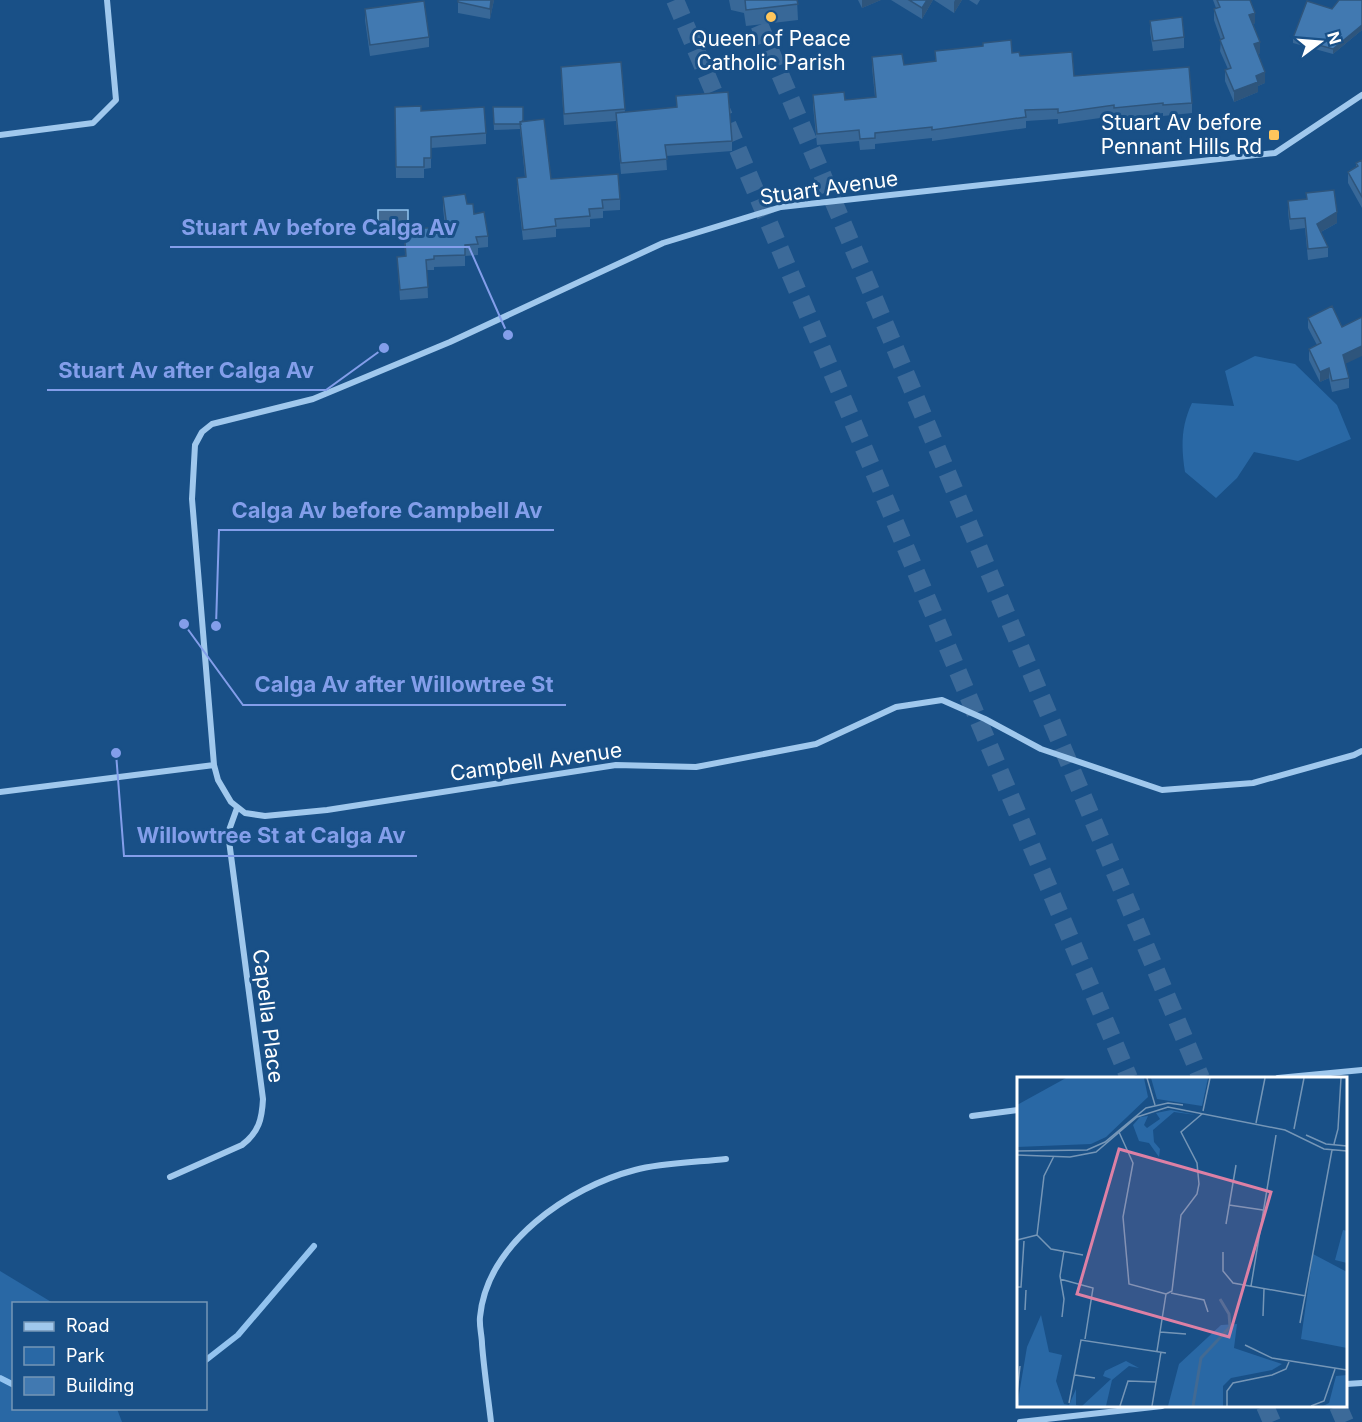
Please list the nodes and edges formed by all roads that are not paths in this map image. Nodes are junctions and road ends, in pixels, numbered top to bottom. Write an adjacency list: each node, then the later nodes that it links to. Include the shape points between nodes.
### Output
1 (107, 0): 3 (street, via 116,100 93,123)
2 (1362, 95): 5 (street, Stuart Avenue, via 1275,153 781,207 663,243 506,317 313,399 212,424 195,445 192,499)
3 (0, 135)
4 (1362, 750): 7 (street, Campbell Avenue, via 1253,783 1162,789 1041,749 942,700 896,708 816,744 696,767 615,765 327,810 265,816)
5 (214, 765): 6 (street); 7 (street, via 223,792)
6 (0, 792)
7 (237, 808): 13 (street, Capella Place, via 228,833 262,1115 256,1131 242,1145)
8 (1362, 1070): 9 (street)
9 (1288, 1077)
10 (1017, 1110): 11 (street)
11 (972, 1116)
12 (726, 1160): 17 (street, via 638,1169 613,1176 564,1202 514,1243 493,1276 480,1317)
13 (170, 1177)
14 (1362, 1383): 15 (street)
15 (1347, 1384)
16 (1153, 1407): 18 (street)
17 (491, 1422)
18 (1020, 1422)

